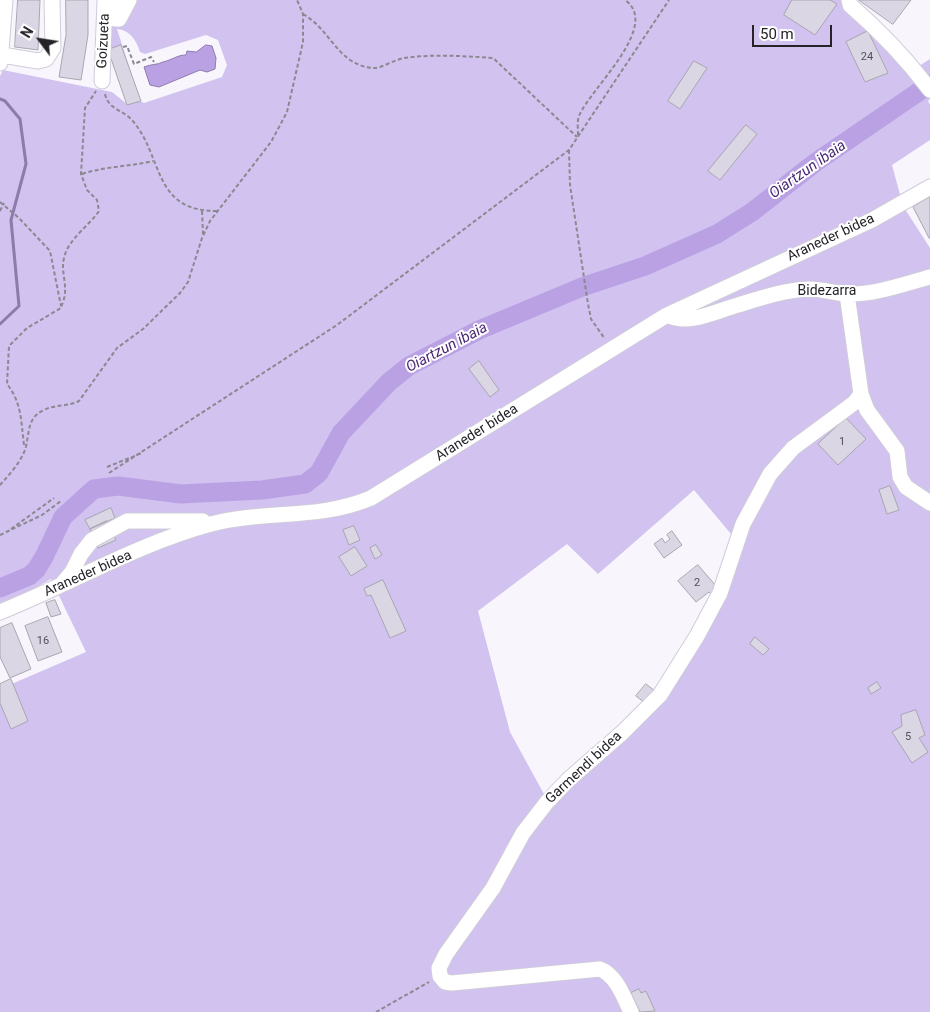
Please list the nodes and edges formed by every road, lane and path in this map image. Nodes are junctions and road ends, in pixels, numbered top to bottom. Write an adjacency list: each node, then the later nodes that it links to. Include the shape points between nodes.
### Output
1 (5, 0): 12 (street)
2 (52, 0): 12 (street, via 53,48 49,57 42,61)
3 (106, 0): 14 (street, Goizueta)
4 (114, 0): 5 (street, via 115,19 119,19)
5 (129, 0)
6 (297, 0): 10 (path)
7 (625, 0): 16 (path, via 631,4 635,15 630,41 579,116)
8 (669, 0): 16 (path)
9 (849, 0): 15 (street, via 850,5 883,34)
10 (304, 14): 16 (path, via 317,22 349,59 365,67 378,68 392,60 410,58 492,58); 24 (path, via 303,42 287,112 271,142)
11 (123, 47): 13 (path, via 127,46 134,64 151,57)
12 (1, 59)
13 (154, 62)
14 (102, 81): 18 (path, via 106,98 112,107 132,119); 19 (path, via 85,108)
15 (930, 90)
16 (577, 137): 17 (path)
17 (569, 150): 31 (path, via 570,185 591,319); 34 (path, via 337,325)
18 (153, 161): 19 (path); 23 (path, via 170,194 186,206)
19 (81, 174): 29 (path, via 87,190 98,200 99,211 73,240 64,256 65,293)
20 (930, 187): 30 (street, Araneder bidea, via 872,220)
21 (0, 202): 22 (path)
22 (4, 204): 25 (path); 29 (path, via 50,251)
23 (202, 211): 24 (path); 26 (path)
24 (218, 211): 26 (path)
25 (0, 212)
26 (202, 238): 33 (path, via 188,282 180,293 143,329 117,348 78,401 44,410 33,419)
27 (930, 277): 28 (street, Bidezarra)
28 (847, 294): 30 (street, Bidezarra, via 828,290 790,291 696,318 678,320); 32 (street)
29 (61, 308): 33 (path, via 27,328 9,346 7,384 19,406)
30 (668, 315): 31 (street, Araneder bidea)
31 (612, 349): 42 (street, Araneder bidea, via 371,498 332,511 249,515)
32 (861, 394): 40 (street, via 866,410 897,451 900,477 906,487); 50 (street, Garmendi bidea, via 854,403 793,448 770,474 743,524 711,613 660,695 568,780 533,819 493,888 446,954 439,968)
33 (24, 450): 37 (path)
34 (148, 450): 35 (path); 36 (path)
35 (106, 467)
36 (109, 473)
37 (0, 485)
38 (54, 498): 43 (path)
39 (60, 502): 43 (path)
40 (930, 503)
41 (143, 520): 42 (street); 45 (street, via 151,533); 46 (street, via 127,521 92,540)
42 (220, 522): 45 (street, Araneder bidea, via 188,530)
43 (7, 532): 44 (path)
44 (0, 535)
45 (143, 549): 47 (street, Araneder bidea)
46 (81, 554): 47 (street); 48 (street)
47 (85, 575): 48 (street, Araneder bidea)
48 (59, 587): 49 (street, Araneder bidea)
49 (0, 612)
50 (440, 976): 51 (path); 52 (street, via 445,982 452,983 600,969 615,980)
51 (376, 1012)
52 (632, 1012)

